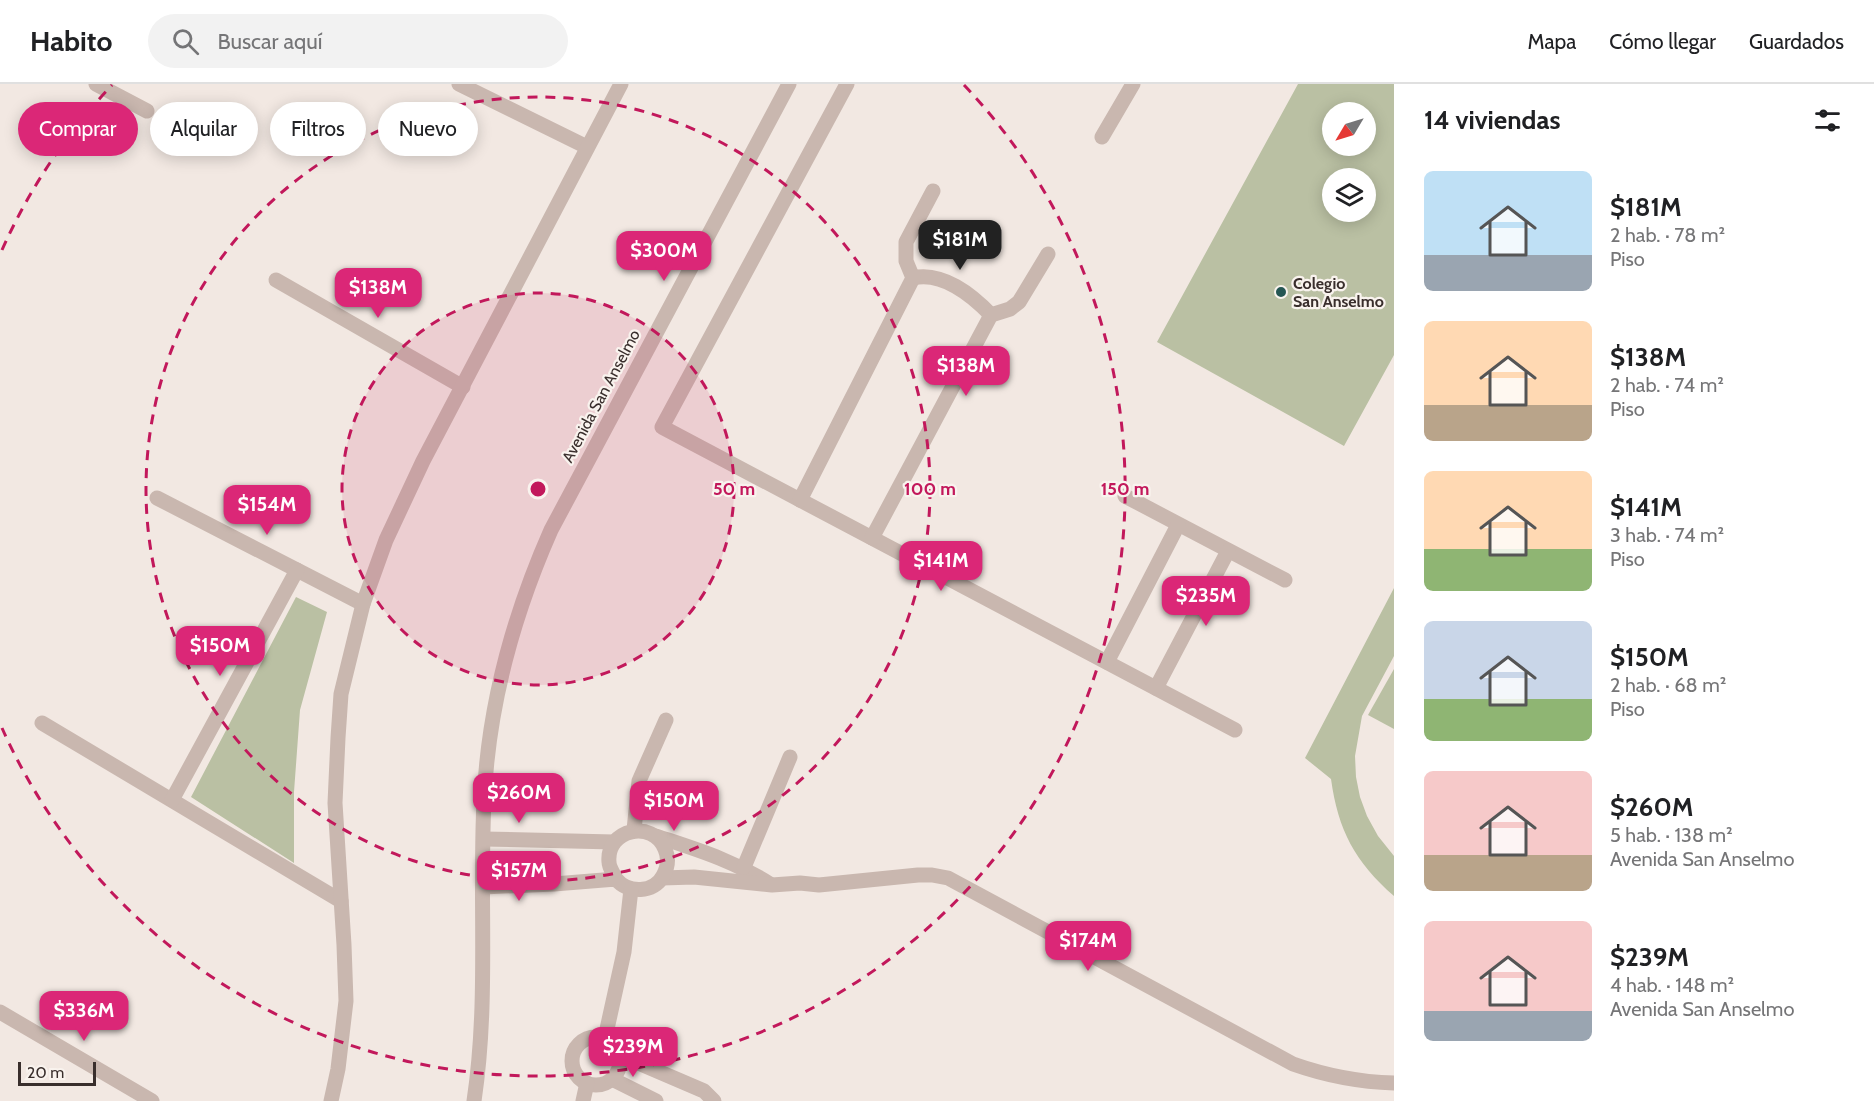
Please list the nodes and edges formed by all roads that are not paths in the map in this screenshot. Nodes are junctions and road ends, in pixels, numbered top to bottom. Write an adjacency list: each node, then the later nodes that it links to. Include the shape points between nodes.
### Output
1 (96, 84): 7 (street)
2 (459, 84): 9 (street)
3 (621, 84): 9 (street)
4 (789, 84): 34 (street, Avenida San Anselmo, via 569,495 535,566 509,639 496,697 487,759)
5 (846, 84): 18 (street, via 662,427)
6 (1133, 84): 8 (street)
7 (147, 111)
8 (1102, 137)
9 (587, 147): 15 (street)
10 (933, 191): 12 (street, via 906,242 906,261)
11 (1048, 254): 14 (street, via 1019,302)
12 (914, 278): 14 (street, via 936,277 967,294); 18 (street)
13 (276, 280): 15 (street)
14 (992, 315): 20 (street)
15 (463, 387): 24 (street, via 386,540)
16 (1125, 496): 19 (street)
17 (157, 498): 22 (street)
18 (800, 500): 20 (street)
19 (1178, 525): 21 (street); 25 (street)
20 (873, 538): 25 (street)
21 (1228, 551): 23 (street); 26 (street)
22 (297, 570): 24 (street); 31 (street)
23 (1285, 580)
24 (363, 604): 42 (street, via 341,694 335,803)
25 (1107, 662): 26 (street)
26 (1156, 688): 29 (street)
27 (666, 720): 32 (street, via 639,782)
28 (42, 723): 31 (street)
29 (1235, 730)
30 (790, 758): 36 (street)
31 (172, 800): 42 (street)
32 (634, 831): 33 (street); 35 (street)
33 (656, 836): 36 (street); 37 (street, via 668,856)
34 (484, 839): 35 (street); 40 (street, Avenida San Anselmo)
35 (614, 842): 38 (street, via 609,864)
36 (744, 867): 39 (street)
37 (662, 878): 39 (street, via 694,877); 41 (street, via 642,890)
38 (616, 879): 40 (street); 41 (street)
39 (772, 885): 48 (street, via 819,885 918,875 948,878 1293,1064 1337,1078)
40 (483, 887): 51 (street, Avenida San Anselmo, via 483,1014)
41 (631, 889): 44 (street, via 624,952)
42 (341, 901): 50 (street, via 346,1001)
43 (0, 1012): 49 (street)
44 (605, 1038): 45 (street); 47 (street, via 585,1039 574,1050 575,1072)
45 (620, 1055): 46 (street, via 620,1068); 54 (street, via 704,1091)
46 (612, 1079): 47 (street, via 602,1084); 53 (street)
47 (587, 1083): 52 (street)
48 (1394, 1083)
49 (152, 1101)
50 (331, 1101)
51 (474, 1101)
52 (583, 1101)
53 (656, 1101)
54 (714, 1101)

